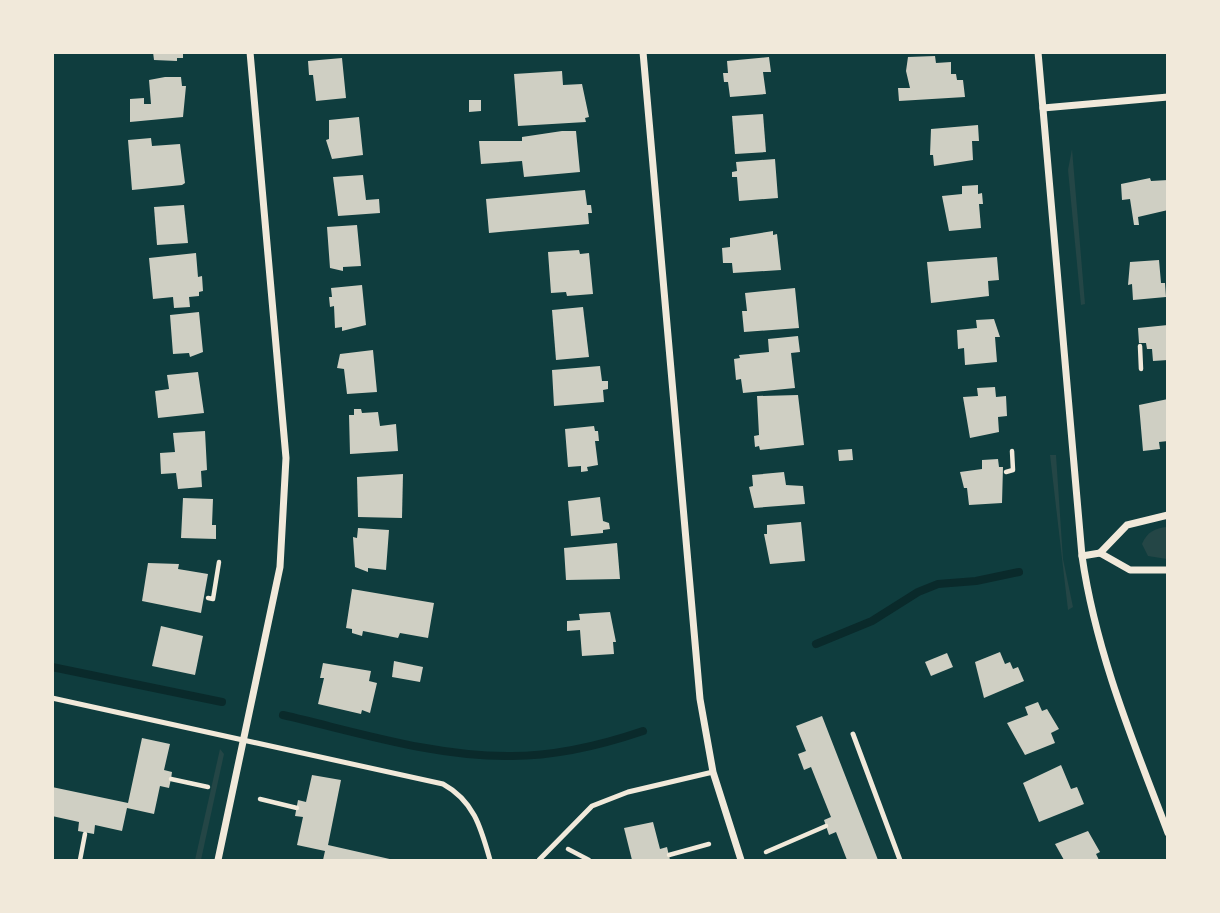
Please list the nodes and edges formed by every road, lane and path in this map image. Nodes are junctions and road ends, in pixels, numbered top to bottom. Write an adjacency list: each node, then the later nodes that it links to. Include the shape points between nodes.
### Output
1 (250, 52): 18 (street, via 286,458 280,568)
2 (643, 52): 19 (street, via 700,699)
3 (1038, 52): 5 (street)
4 (1167, 97): 5 (street)
5 (1042, 108): 12 (street)
6 (1140, 346): 7 (path)
7 (1142, 369)
8 (1012, 451): 9 (path, via 1013,470)
9 (1006, 472)
10 (1167, 515): 11 (street, via 1127,525)
11 (1100, 553): 12 (street); 14 (street, via 1130,570)
12 (1082, 556): 25 (street, via 1096,633)
13 (219, 562): 15 (path, via 213,599)
14 (1167, 570)
15 (208, 598)
16 (52, 698): 18 (lane)
17 (853, 734): 35 (lane)
18 (244, 742): 31 (street); 32 (lane, via 443,784 461,794 475,813)
19 (713, 772): 33 (lane, via 628,792 592,806); 34 (street)
20 (171, 779): 21 (path)
21 (208, 787)
22 (260, 799): 23 (path)
23 (297, 808)
24 (826, 826): 28 (path)
25 (1167, 833)
26 (85, 834): 30 (path)
27 (709, 844): 29 (path)
28 (766, 852)
29 (669, 855)
30 (80, 860)
31 (218, 860)
32 (490, 860)
33 (539, 860)
34 (741, 860)
35 (900, 860)

